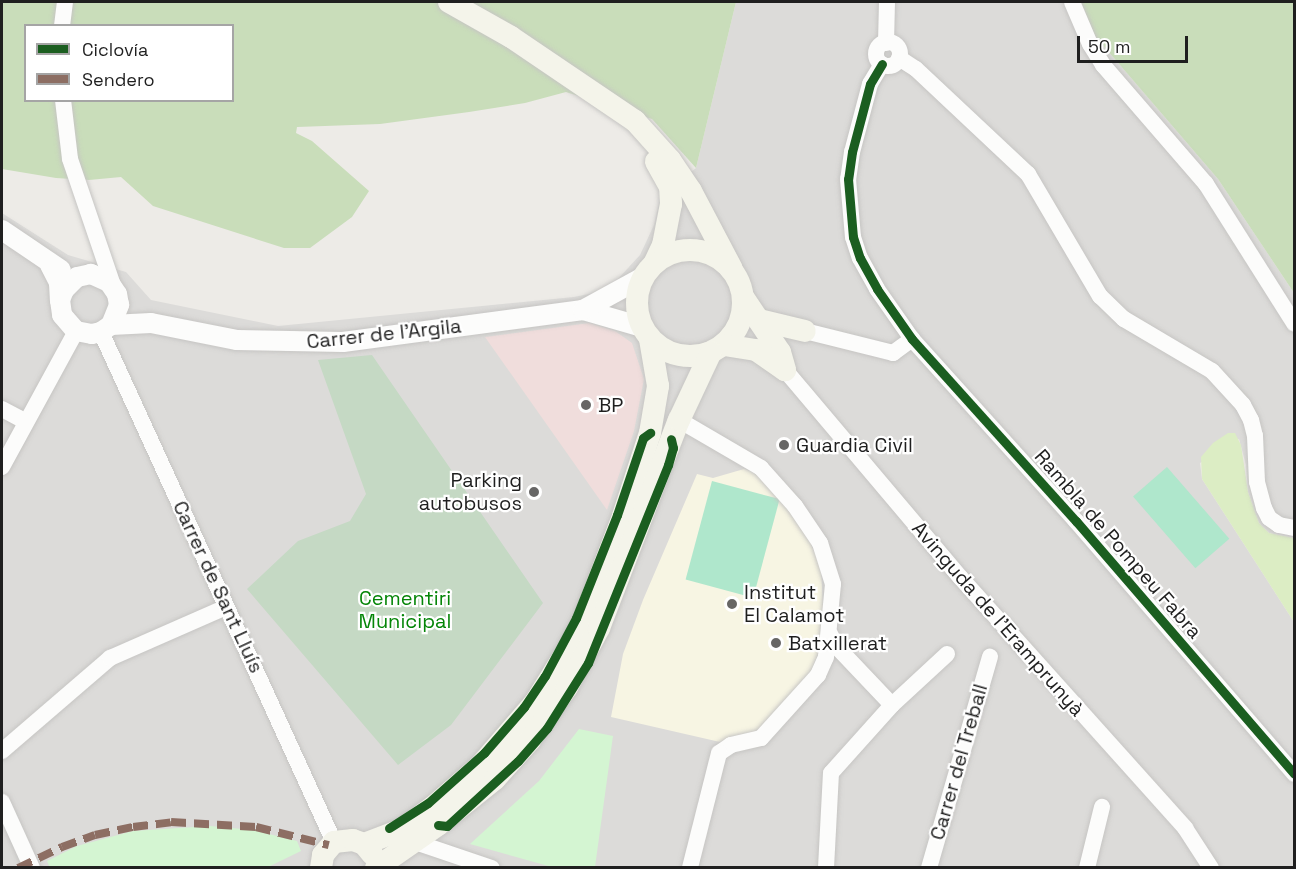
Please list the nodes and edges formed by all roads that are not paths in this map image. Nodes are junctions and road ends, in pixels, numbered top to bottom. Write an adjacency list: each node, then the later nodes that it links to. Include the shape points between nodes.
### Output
1 (65, 2): 6 (street)
2 (430, 2): 14 (main road, via 585,97 643,145 667,179 670,195 669,220)
3 (449, 2): 15 (main road, via 511,37 635,121 691,191)
4 (887, 2): 7 (street)
5 (1072, 2): 23 (street, via 1103,65 1206,184)
6 (62, 24)
7 (886, 43): 8 (street, via 898,48); 9 (street, via 876,53)
8 (899, 58): 9 (street, via 893,65); 35 (street, via 916,69 1028,174 1100,296 1124,319 1212,371 1243,405 1255,436 1257,482 1264,508 1279,525)
9 (882, 64): 28 (street, Rambla de Pompeu Fabra, via 870,84 852,152 848,179 851,220 860,258)
10 (63, 102): 12 (street, via 70,159)
11 (2, 230): 13 (street, via 24,242)
12 (100, 248): 16 (street, via 97,262); 17 (street)
13 (50, 265): 16 (street); 19 (street, via 59,283)
14 (650, 269): 15 (main road, via 679,250 698,250 717,257); 20 (street, Carrer de l'Argila); 27 (main road, via 637,302)
15 (732, 269): 18 (main road)
16 (80, 276): 17 (street, via 102,277); 19 (street, via 63,290)
17 (117, 296): 22 (street, Carrer de l'Argila); 24 (street)
18 (743, 297): 21 (main road); 29 (main road, via 739,323)
19 (60, 300): 26 (street, via 62,315)
20 (583, 310): 22 (street, Carrer de l'Argila, via 343,342 237,340); 27 (street, Carrer de l'Argila)
21 (759, 320): 25 (main road); 30 (main road)
22 (151, 323): 24 (street, Carrer de l'Argila)
23 (1294, 323)
24 (106, 328): 26 (street, via 92,334); 36 (street, Carrer de Sant Lluís)
25 (805, 330): 28 (street, via 893,353); 30 (main road, via 790,338)
26 (76, 331): 33 (street)
27 (646, 333): 29 (main road, via 660,347 678,355 691,356); 47 (main road, via 658,386 650,433 623,516 583,621 567,651 536,701 481,765 400,830)
28 (912, 339): 42 (street, Rambla de Pompeu Fabra, via 1076,521)
29 (717, 348): 30 (main road, via 756,350); 32 (main road)
30 (783, 361): 56 (street, Avinguda de l'Eramprunyà, via 961,578 1185,828)
31 (2, 409): 33 (street)
32 (679, 420): 37 (street, via 760,468 795,506 820,543 832,584); 46 (main road, via 599,628 567,687 530,740 495,779)
33 (26, 422): 34 (street)
34 (2, 467)
35 (1294, 528)
36 (226, 607): 41 (street, via 110,658); 45 (street, Carrer de Sant Lluís)
37 (830, 634): 40 (street); 52 (street, via 818,675 771,730 761,738 731,745 719,753)
38 (947, 654): 40 (street)
39 (990, 657): 54 (street, Carrer del Treball)
40 (892, 705): 53 (street, via 831,773)
41 (2, 751)
42 (1294, 774)
43 (2, 802): 49 (street)
44 (1102, 807): 55 (street)
45 (334, 842): 47 (main road, via 353,840); 48 (main road)
46 (416, 842): 50 (main road); 51 (street)
47 (364, 844): 50 (main road)
48 (319, 866)
49 (32, 867)
50 (376, 867)
51 (492, 867)
52 (690, 867)
53 (826, 867)
54 (929, 867)
55 (1087, 867)
56 (1211, 867)

